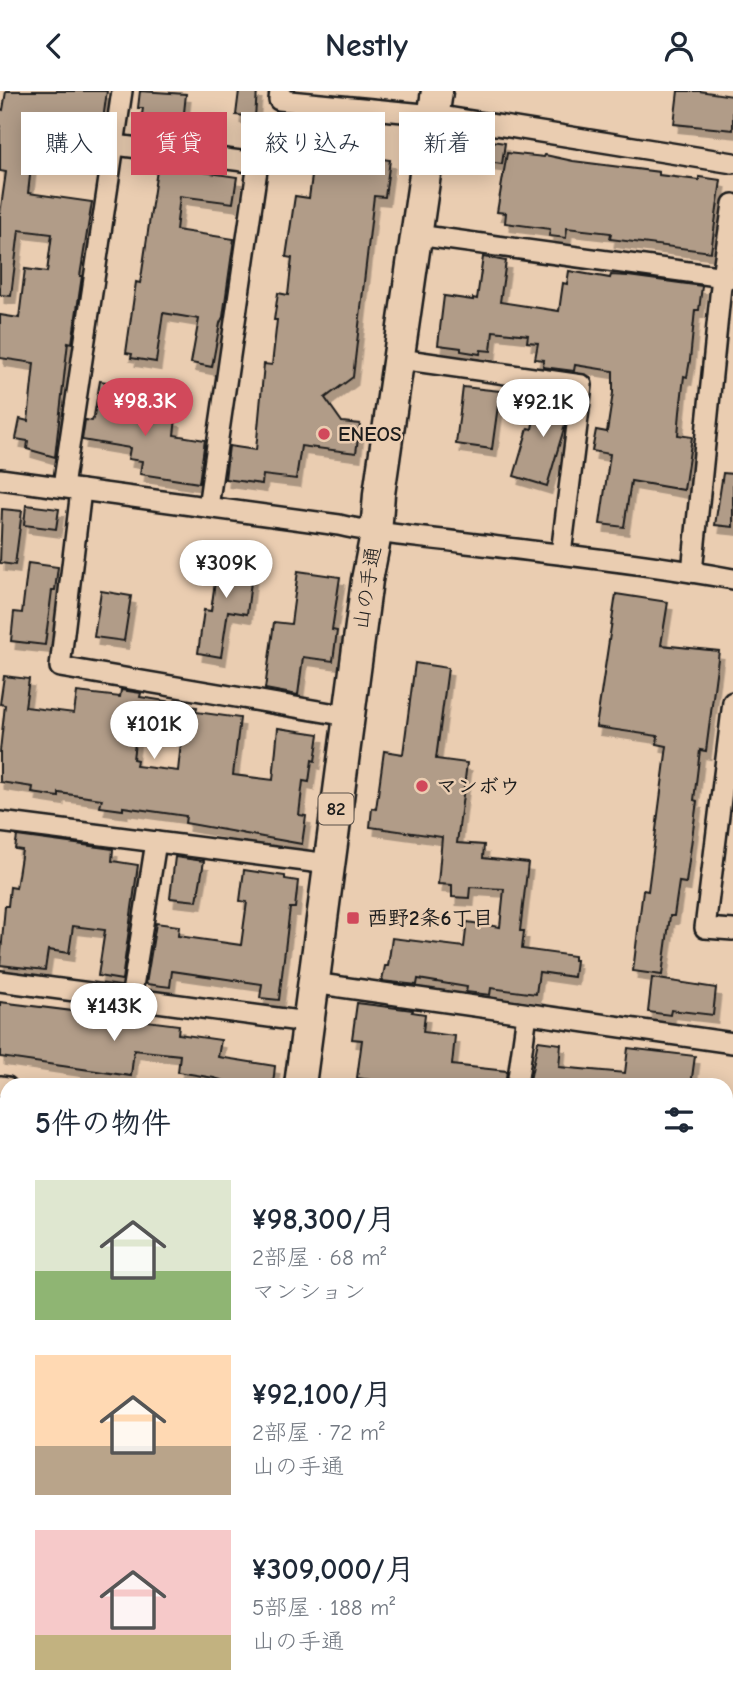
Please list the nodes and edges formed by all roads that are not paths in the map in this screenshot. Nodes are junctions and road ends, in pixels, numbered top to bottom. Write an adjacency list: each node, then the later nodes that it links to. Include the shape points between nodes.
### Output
1 (122, 91): 4 (street)
2 (280, 91): 3 (street, via 279,100)
3 (435, 103): 6 (street); 9 (main road, 山の手通 / 82)
4 (117, 130)
5 (117, 145): 14 (street, via 257,163)
6 (733, 163)
7 (111, 175): 13 (street)
8 (733, 204): 10 (street)
9 (417, 236): 10 (street); 11 (main road, 山の手通 / 82)
10 (727, 277): 17 (street)
11 (400, 359): 15 (main road, 山の手通 / 82); 16 (street, via 582,384)
12 (0, 479): 13 (street)
13 (72, 489): 14 (street); 20 (street, via 60,667)
14 (208, 507): 15 (street)
15 (376, 534): 16 (street); 20 (main road, 山の手通 / 82)
16 (561, 554): 17 (street)
17 (692, 572): 18 (street)
18 (733, 579)
19 (733, 702): 24 (street, via 705,927)
20 (348, 716): 23 (main road, 山の手通 / 82)
21 (0, 822): 22 (street)
22 (156, 842): 23 (street); 27 (street)
23 (329, 864): 26 (main road, 山の手通 / 82)
24 (733, 930)
25 (0, 981): 27 (street)
26 (313, 983): 28 (street); 29 (main road, 山の手通 / 82)
27 (131, 999): 29 (street)
28 (527, 1014): 30 (street); 32 (street)
29 (307, 1022): 31 (main road, 山の手通 / 82)
30 (733, 1043)
31 (301, 1078)
32 (518, 1078)

